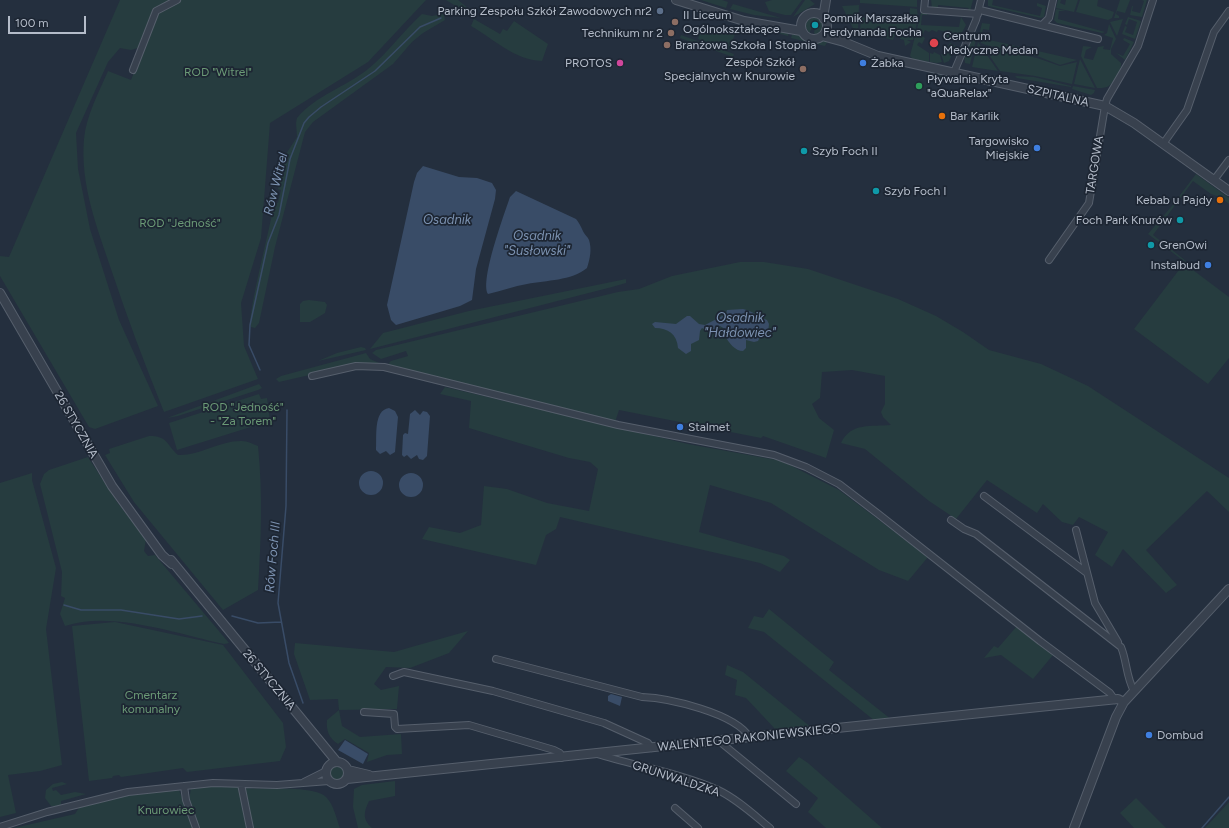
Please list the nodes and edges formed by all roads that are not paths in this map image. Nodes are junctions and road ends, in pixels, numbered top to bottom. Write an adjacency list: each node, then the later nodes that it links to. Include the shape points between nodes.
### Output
1 (177, 0): 20 (street, via 156,11)
2 (676, 0): 8 (street)
3 (825, 0): 11 (street); 13 (street)
4 (925, 0): 10 (street, via 924,10)
5 (981, 0): 10 (street)
6 (1053, 0): 14 (street, via 1049,18)
7 (1152, 0): 22 (street, TARGOWA, via 1138,46 1107,98)
8 (691, 2): 15 (street, via 744,21)
9 (1229, 11): 23 (street, via 1214,32 1187,110)
10 (979, 12): 14 (street); 21 (street)
11 (811, 13): 12 (street); 13 (street, via 818,14)
12 (802, 20): 15 (street); 16 (street)
13 (826, 23): 17 (street); 19 (street, SZPITALNA)
14 (1042, 24): 18 (street)
15 (777, 26): 16 (street)
16 (801, 31): 17 (street, via 812,40)
17 (822, 36): 19 (street, SZPITALNA)
18 (1098, 39)
19 (844, 42): 21 (street, SZPITALNA, via 878,56)
20 (133, 70)
21 (954, 72): 22 (street, SZPITALNA)
22 (1105, 106): 23 (street, SZPITALNA); 27 (street, TARGOWA, via 1088,204)
23 (1163, 144): 25 (street, SZPITALNA)
24 (1229, 160): 25 (street)
25 (1214, 180): 26 (street, SZPITALNA)
26 (1229, 191)
27 (1049, 260)
28 (0, 293): 43 (street, 26 STYCZNIA, via 112,486 130,512 167,561)
29 (312, 376): 39 (street, via 356,366 384,367 618,424 785,458 839,484 1110,693)
30 (984, 496): 33 (street)
31 (951, 520): 35 (street, via 976,534)
32 (1076, 530): 33 (street)
33 (1087, 574): 35 (street, via 1095,603)
34 (1229, 589): 38 (street)
35 (1121, 647): 38 (street)
36 (496, 659): 42 (street, via 642,697 658,698 713,712 743,729)
37 (393, 676): 45 (street, via 404,672 493,691 604,723 648,743)
38 (1134, 691): 40 (street)
39 (1115, 700): 40 (street, WALENTEGO RAKONIEWSKIEGO); 42 (street, WALENTEGO RAKONIEWSKIEGO)
40 (1124, 702): 64 (street)
41 (364, 712): 47 (street, via 394,714 397,730 469,725 554,750 560,753)
42 (750, 738): 44 (street, WALENTEGO RAKONIEWSKIEGO)
43 (319, 741): 48 (street, 26 STYCZNIA); 49 (street, 26 STYCZNIA)
44 (719, 741): 45 (street, WALENTEGO RAKONIEWSKIEGO); 57 (street)
45 (652, 748): 46 (street, WALENTEGO RAKONIEWSKIEGO)
46 (597, 754): 47 (street, WALENTEGO RAKONIEWSKIEGO); 63 (street, GRUNWALDZKA, via 717,790)
47 (561, 758): 51 (street, WALENTEGO RAKONIEWSKIEGO)
48 (337, 762): 49 (street); 50 (street, via 345,765)
49 (327, 768): 53 (street); 54 (street)
50 (348, 770): 51 (street, WALENTEGO RAKONIEWSKIEGO); 52 (street)
51 (374, 776): 52 (street, WALENTEGO RAKONIEWSKIEGO)
52 (347, 779): 53 (street, via 339,785)
53 (329, 781): 54 (street)
54 (302, 783): 55 (street, via 271,786)
55 (241, 784): 56 (street); 61 (street)
56 (184, 786): 59 (street, via 120,794 47,812); 60 (street)
57 (796, 804)
58 (675, 808): 62 (street)
59 (0, 827)
60 (196, 828)
61 (250, 828)
62 (698, 828)
63 (770, 828)
64 (1074, 828)

